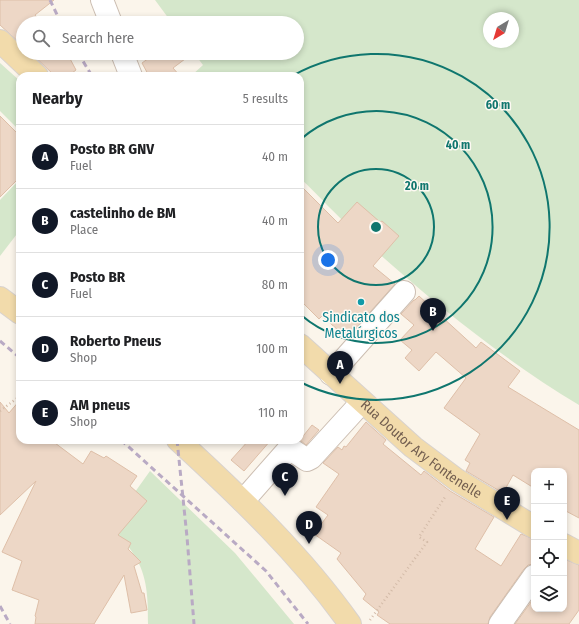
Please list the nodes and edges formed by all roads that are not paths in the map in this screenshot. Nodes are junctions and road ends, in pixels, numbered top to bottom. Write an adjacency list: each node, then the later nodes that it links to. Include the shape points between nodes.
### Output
1 (102, 0): 2 (street)
2 (108, 16)
3 (0, 41): 4 (main road)
4 (16, 56)
5 (20, 60): 7 (main road)
6 (124, 60): 8 (street)
7 (33, 72)
8 (129, 72)
9 (404, 292): 13 (street)
10 (0, 298): 11 (main road)
11 (16, 310)
12 (304, 349): 13 (main road, Rua Doutor Ary Fontenelle)
13 (331, 374): 14 (main road, Rua Doutor Ary Fontenelle)
14 (362, 402): 16 (street, via 310,458 305,460 294,451 287,451); 17 (main road, Rua Doutor Ary Fontenelle, via 413,447 456,480)
15 (182, 444): 16 (main road)
16 (243, 501): 21 (main road, via 304,565)
17 (531, 524)
18 (567, 546): 19 (main road)
19 (579, 553)
20 (531, 580): 22 (street)
21 (350, 624)
22 (500, 624)

